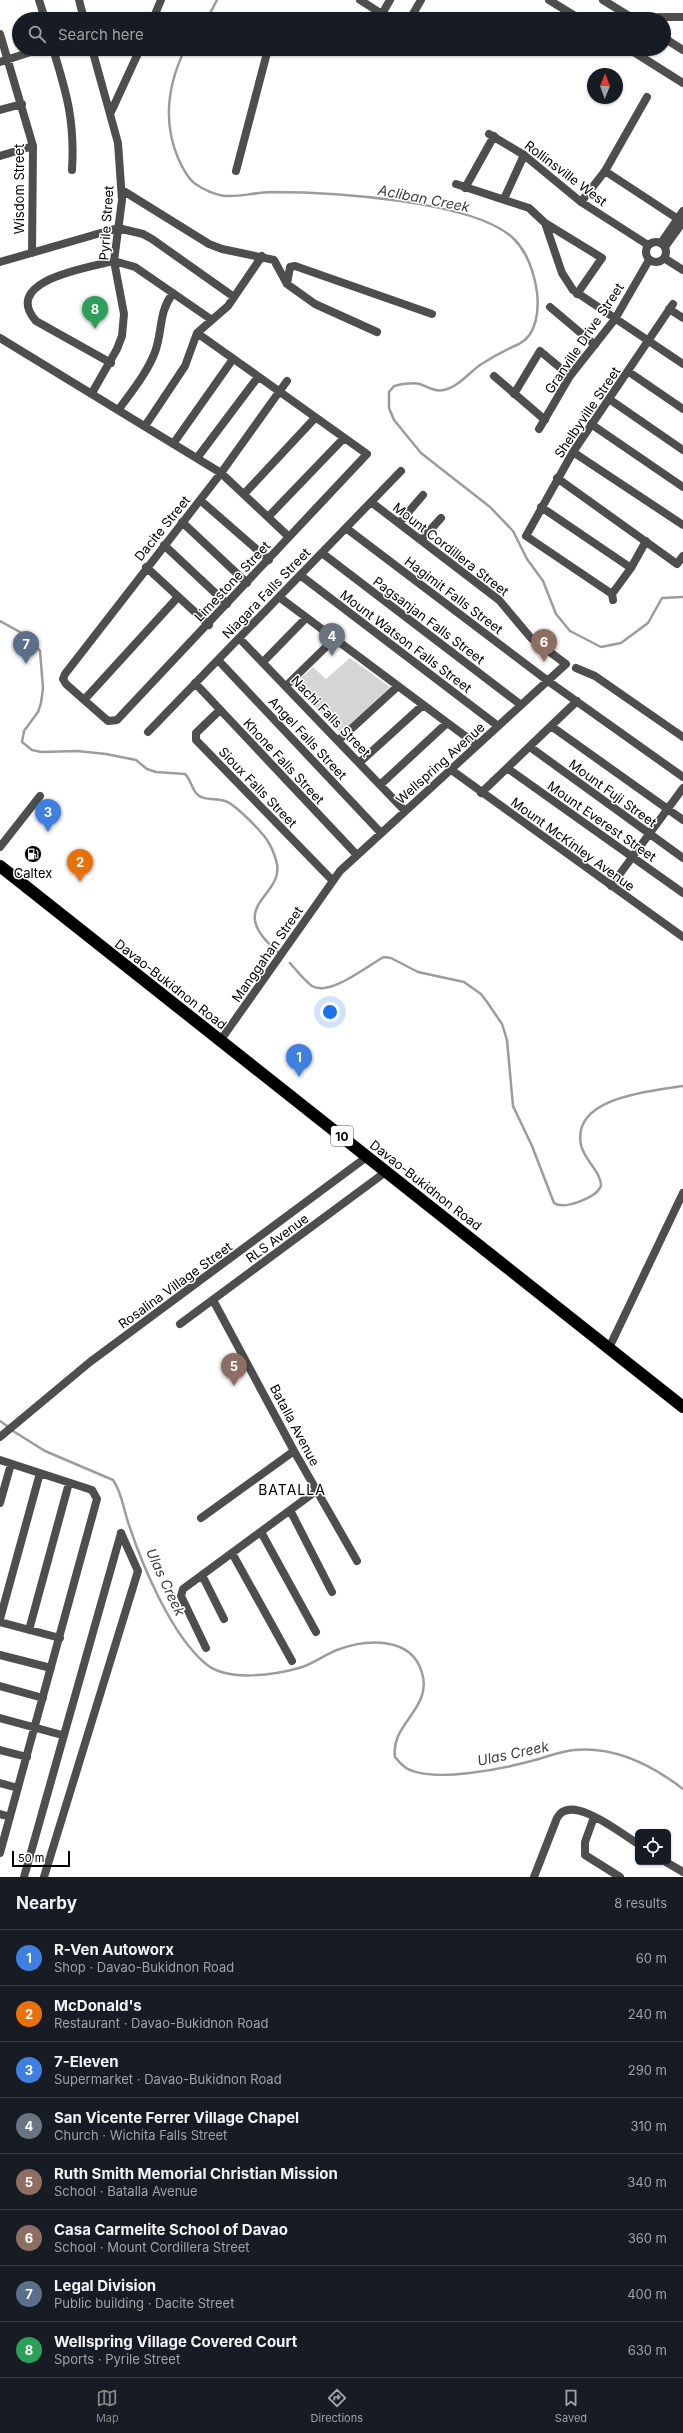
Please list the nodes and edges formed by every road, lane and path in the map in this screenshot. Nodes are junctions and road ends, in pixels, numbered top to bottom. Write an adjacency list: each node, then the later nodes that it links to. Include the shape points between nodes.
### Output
1 (39, 0): 9 (street)
2 (79, 0): 10 (street)
3 (161, 0): 11 (street)
4 (360, 0): 12 (street)
5 (390, 0): 13 (street)
6 (421, 0): 14 (street)
7 (549, 0): 15 (street)
8 (603, 0): 16 (street)
9 (43, 12)
10 (82, 12)
11 (156, 12)
12 (379, 12)
13 (383, 12)
14 (414, 12)
15 (569, 12)
16 (623, 12)
17 (671, 17): 18 (street)
18 (683, 17)
19 (0, 34): 28 (street, Wisdom Street)
20 (671, 42): 21 (street)
21 (683, 50)
22 (17, 56): 28 (street)
23 (55, 56): 37 (street, via 68,96 74,139)
24 (94, 56): 33 (street, Pyrile Street)
25 (137, 56): 33 (street)
26 (266, 56): 38 (street)
27 (640, 56): 29 (street)
28 (4, 60): 31 (street, Wisdom Street)
29 (683, 83)
30 (647, 97): 39 (street)
31 (22, 104): 32 (street); 34 (street, Wisdom Street)
32 (0, 110)
33 (111, 112): 42 (street, Pyrile Street, via 118,143)
34 (33, 146): 36 (street); 51 (street, Wisdom Street)
35 (524, 155): 41 (street, Rollinsville West, via 491,135); 43 (street); 44 (street, Rollinsville West)
36 (0, 156)
37 (72, 170)
38 (236, 171)
39 (605, 171): 44 (street); 46 (street)
40 (456, 184): 41 (street)
41 (465, 188): 43 (street)
42 (122, 190): 48 (street, Pyrile Street); 52 (street, via 209,244 222,249)
43 (504, 199): 47 (street, via 529,208)
44 (581, 202): 49 (street, Rollinsville West)
45 (683, 211): 46 (street)
46 (680, 220): 50 (street)
47 (545, 223): 60 (street, via 562,274); 60 (street, via 602,258)
48 (118, 228): 51 (street); 55 (street, Pyrile Street); 61 (street, via 152,239)
49 (648, 245): 50 (street, via 653,242); 54 (street, via 646,253)
50 (662, 245): 53 (street)
51 (32, 253): 56 (street)
52 (262, 256): 58 (street, via 274,260); 61 (street)
53 (664, 258): 54 (street, via 657,262); 57 (street)
54 (649, 260): 65 (street, Granville Drive Street)
55 (114, 261): 59 (street, via 135,266); 73 (street, Pyrile Street, via 124,324); 73 (street, via 41,281 28,294 27,306 30,315 36,321)
56 (0, 262)
57 (683, 270)
58 (287, 284): 63 (street, via 290,267 295,266); 67 (street, via 315,304)
59 (173, 293): 66 (street); 84 (street, via 163,310 152,360)
60 (577, 294): 65 (street)
61 (234, 297): 66 (street)
62 (550, 307): 71 (street)
63 (432, 314)
64 (683, 318): 70 (street, Shelbyville Street, via 671,307)
65 (615, 319): 70 (street); 71 (street, Granville Drive Street)
66 (212, 320): 68 (street)
67 (377, 332)
68 (197, 333): 72 (street); 89 (street, via 185,366)
69 (0, 338): 81 (street)
70 (648, 341): 74 (street); 75 (street, Shelbyville Street)
71 (595, 345): 77 (street, Granville Drive Street)
72 (233, 359): 78 (street); 92 (street)
73 (111, 363): 81 (street, Pyrile Street)
74 (683, 364)
75 (629, 372): 83 (street, Shelbyville Street); 85 (street)
76 (494, 376): 82 (street)
77 (570, 376): 82 (street, via 540,351); 87 (street, Granville Drive Street)
78 (258, 377): 80 (street); 95 (street)
79 (287, 381): 80 (street, Dacite Street)
80 (279, 392): 86 (street); 97 (street, Dacite Street)
81 (92, 393): 84 (street)
82 (514, 394): 87 (street)
83 (609, 399): 88 (street, Shelbyville Street); 93 (street)
84 (119, 409): 89 (street)
85 (683, 409)
86 (315, 418): 91 (street); 100 (street)
87 (545, 420): 90 (street, Granville Drive Street)
88 (591, 424): 94 (street, Shelbyville Street); 99 (street)
89 (145, 426): 92 (street)
90 (539, 429)
91 (344, 438): 105 (street); 111 (street, Limestone Street, via 368,454)
92 (173, 444): 95 (street)
93 (683, 450)
94 (573, 452): 98 (street, Shelbyville Street); 109 (street)
95 (197, 458): 97 (street)
96 (401, 471): 103 (street, Niagara Falls Street)
97 (221, 473): 100 (street); 102 (street, Dacite Street)
98 (557, 478): 104 (street, Shelbyville Street); 113 (street)
99 (683, 487)
100 (244, 493): 105 (street)
101 (423, 495): 108 (street)
102 (200, 500): 107 (street, Dacite Street); 117 (street)
103 (372, 502): 108 (street, Mount Cordillera Street); 110 (street, Niagara Falls Street)
104 (541, 507): 119 (street); 119 (street, Shelbyville Street, via 526,536 613,597)
105 (269, 516): 111 (street)
106 (441, 518): 112 (street)
107 (182, 522): 114 (street, Dacite Street); 121 (street)
108 (399, 523): 112 (street, Mount Cordillera Street)
109 (683, 525)
110 (346, 528): 115 (street, Niagara Falls Street); 133 (street, Hagimit Falls Street)
111 (290, 537): 117 (street, Limestone Street)
112 (421, 540): 131 (street, Mount Cordillera Street, via 499,600 528,635)
113 (646, 541): 116 (street, via 677,564); 119 (street)
114 (164, 545): 118 (street, Dacite Street); 124 (street)
115 (322, 553): 120 (street, Niagara Falls Street); 140 (street, Pagsanjan Falls Street)
116 (683, 556)
117 (269, 560): 121 (street, Limestone Street)
118 (146, 567): 122 (street); 137 (street, Dacite Street, via 64,674 63,679)
119 (631, 568)
120 (300, 575): 123 (street, Niagara Falls Street); 143 (street, Mount Watson Falls Street)
121 (247, 582): 124 (street, Limestone Street)
122 (178, 597): 126 (street); 137 (street)
123 (278, 597): 125 (street); 127 (street, Niagara Falls Street)
124 (227, 604): 126 (street, Limestone Street)
125 (306, 618): 128 (street); 130 (street)
126 (209, 625): 137 (street, Limestone Street, via 117,720 108,721)
127 (239, 638): 129 (street, Niagara Falls Street); 130 (street, Nachi Falls Street)
128 (334, 639): 135 (street); 136 (street)
129 (218, 660): 134 (street, Niagara Falls Street); 161 (street, Angel Falls Street)
130 (263, 662): 135 (street, Nachi Falls Street)
131 (566, 664): 133 (street, Wellspring Avenue)
132 (576, 668): 146 (street, via 601,680)
133 (548, 681): 138 (street, Hagimit Falls Street); 140 (street, Wellspring Avenue)
134 (195, 683): 141 (street, Khone Falls Street); 145 (street, Niagara Falls Street)
135 (286, 686): 147 (street, Nachi Falls Street)
136 (398, 686): 139 (street); 147 (street)
137 (84, 700)
138 (577, 702): 144 (street); 153 (street, Hagimit Falls Street)
139 (423, 705): 142 (street); 150 (street)
140 (521, 705): 143 (street, Wellspring Avenue)
141 (220, 710): 164 (street, Khone Falls Street); 168 (street, Sioux Falls Street, via 196,733 196,740)
142 (447, 723): 148 (street); 154 (street)
143 (498, 726): 148 (street, Wellspring Avenue)
144 (551, 726): 149 (street); 158 (street)
145 (148, 732)
146 (683, 737)
147 (338, 741): 150 (street, Nachi Falls Street)
148 (477, 745): 152 (street, Wellspring Avenue)
149 (530, 747): 151 (street); 162 (street, Mount Fuji Street)
150 (359, 763): 154 (street, Nachi Falls Street)
151 (507, 768): 156 (street); 165 (street, Mount Everest Street)
152 (450, 770): 156 (street, Mount McKinley Avenue); 159 (street, Wellspring Avenue)
153 (682, 774)
154 (380, 785): 159 (street, Nachi Falls Street)
155 (683, 788): 158 (street)
156 (482, 793): 169 (street, Mount McKinley Avenue)
157 (40, 796): 163 (street)
158 (667, 809): 160 (street); 162 (street)
159 (405, 811): 161 (street, Wellspring Avenue)
160 (683, 820)
161 (381, 833): 164 (street, Wellspring Avenue)
162 (649, 834): 165 (street); 166 (street, Mount Fuji Street)
163 (0, 847)
164 (356, 854): 168 (street, Wellspring Avenue)
165 (632, 858): 169 (street); 170 (street, Mount Everest Street)
166 (683, 858)
167 (0, 866): 172 (highway, Davao-Bukidnon Road / 10)
168 (332, 880): 172 (street, Manggahan Street, via 265,981)
169 (611, 886): 171 (street, Mount McKinley Avenue)
170 (683, 893)
171 (683, 937)
172 (220, 1041): 173 (highway, Davao-Bukidnon Road / 10)
173 (368, 1156): 174 (highway, Davao-Bukidnon Road / 10); 180 (street, Rosalina Village Street, via 90,1362)
174 (386, 1171): 176 (street, RLS Avenue); 178 (highway, Davao-Bukidnon Road / 10)
175 (683, 1193): 178 (street)
176 (213, 1300): 177 (street, RLS Avenue); 181 (street, Batalla Avenue)
177 (180, 1324)
178 (608, 1348): 179 (highway, Davao-Bukidnon Road / 10)
179 (683, 1407)
180 (0, 1437)
181 (294, 1451): 186 (street, Batalla Avenue); 189 (street)
182 (0, 1460): 183 (street)
183 (11, 1464): 184 (street); 187 (street)
184 (40, 1473): 185 (street); 196 (street)
185 (69, 1483): 197 (street); 199 (street, via 92,1490 97,1499)
186 (316, 1491): 188 (street); 192 (street, Batalla Avenue)
187 (0, 1503)
188 (290, 1510): 190 (street); 194 (street)
189 (201, 1518)
190 (261, 1532): 191 (street); 198 (street)
191 (232, 1553): 193 (street); 202 (street)
192 (357, 1561)
193 (202, 1575): 195 (street); 200 (street, via 181,1592)
194 (332, 1592)
195 (224, 1619)
196 (0, 1621): 197 (street)
197 (29, 1630): 199 (street)
198 (316, 1632)
199 (60, 1638): 203 (street)
200 (206, 1648)
201 (0, 1655): 203 (street)
202 (292, 1661)
203 (51, 1668): 205 (street)
204 (0, 1686): 205 (street)
205 (43, 1698): 207 (street)
206 (0, 1718): 207 (street)
207 (35, 1727): 208 (street); 210 (street)
208 (62, 1735): 220 (street); 221 (street, via 121,1533 138,1571)
209 (0, 1750): 210 (street)
210 (27, 1757): 212 (street)
211 (0, 1783): 212 (street)
212 (18, 1788): 214 (street)
213 (0, 1814): 214 (street)
214 (10, 1817): 217 (street)
215 (594, 1817): 216 (street); 222 (street, via 573,1808 559,1813); 223 (street, via 585,1842 585,1855)
216 (635, 1842)
217 (1, 1849)
218 (671, 1865): 219 (street)
219 (683, 1872): 224 (street)
220 (24, 1877)
221 (44, 1877)
222 (534, 1877)
223 (620, 1877)
224 (683, 1877)

